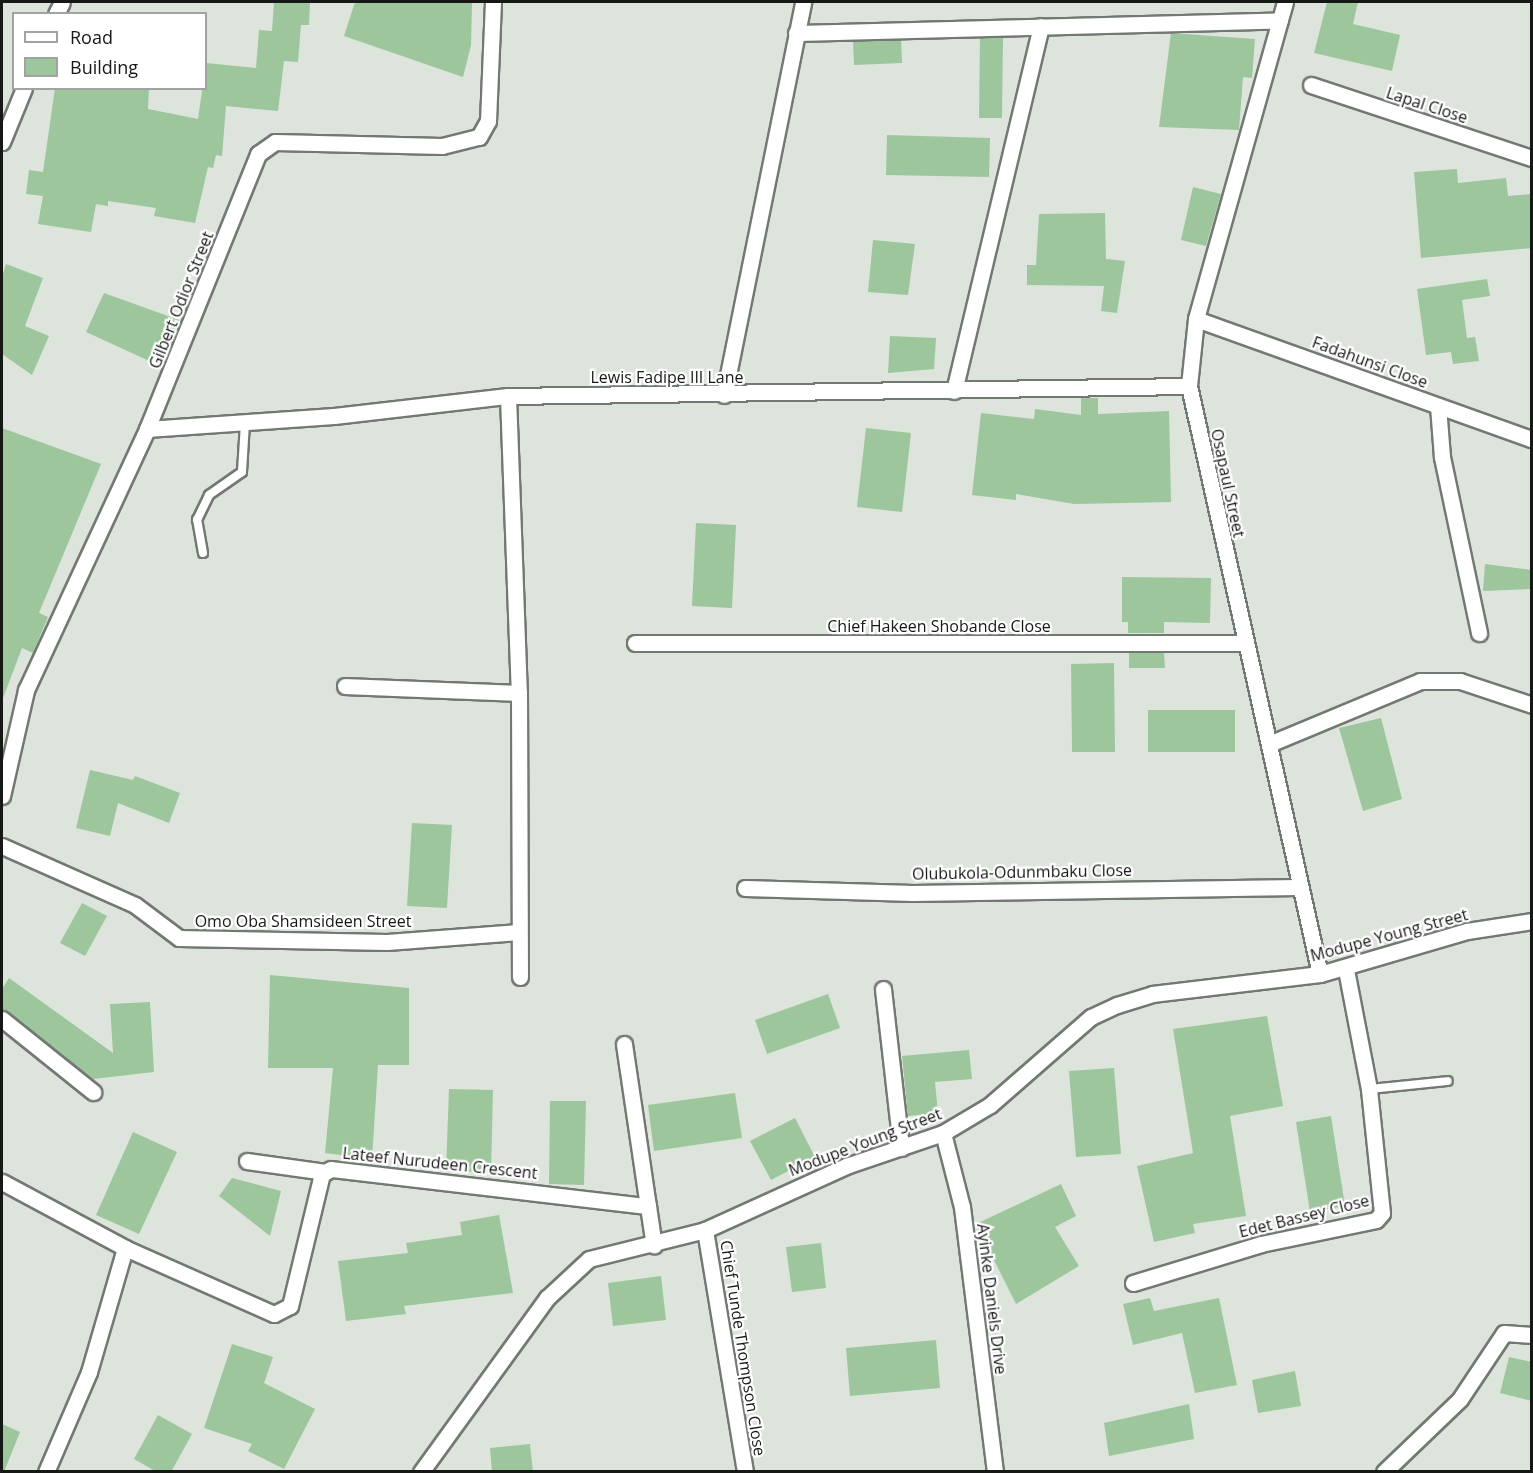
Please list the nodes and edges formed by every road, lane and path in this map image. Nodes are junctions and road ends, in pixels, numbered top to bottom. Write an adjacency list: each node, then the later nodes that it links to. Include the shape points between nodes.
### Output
1 (493, 2): 18 (street, Gilbert Odior Street, via 488,121 479,136 442,146 275,142 258,154)
2 (803, 2): 6 (street)
3 (1285, 2): 4 (street, Osapaul Street)
4 (1280, 20): 5 (street); 11 (street, Osapaul Street)
5 (1041, 26): 6 (street); 13 (street)
6 (796, 33): 14 (street)
7 (1311, 85): 10 (street, Lapal Close)
8 (23, 90): 9 (street)
9 (2, 142)
10 (1532, 158)
11 (1196, 320): 12 (street, Osapaul Street); 16 (street, Fadahunsi Close)
12 (1189, 386): 13 (street, Lewis Fadipe III Lane); 23 (street, Osapaul Street)
13 (954, 391): 14 (street, Lewis Fadipe III Lane)
14 (724, 395): 15 (street, Lewis Fadipe III Lane)
15 (508, 396): 17 (street, Lewis Fadipe III Lane); 25 (street)
16 (1438, 406): 19 (street, Fadahunsi Close); 21 (street, via 1442,458)
17 (245, 423): 18 (street, Lewis Fadipe III Lane); 20 (lane, via 242,472 209,495 197,520)
18 (147, 429): 28 (street, Gilbert Odior Street, via 26,690)
19 (1532, 440)
20 (202, 553)
21 (1479, 633)
22 (635, 643): 23 (street, Chief Hakeen Shobande Close)
23 (1243, 643): 27 (street, Osapaul Street)
24 (345, 686): 25 (street)
25 (519, 693): 33 (street)
26 (1532, 705): 27 (street, via 1460,681 1420,681)
27 (1269, 744): 30 (street, Osapaul Street)
28 (2, 796)
29 (2, 846): 33 (street, Omo Oba Shamsideen Street, via 135,905 179,938 387,942)
30 (1299, 887): 31 (street, Olubukola-Odunmbaku Close, via 913,893); 35 (street, Osapaul Street)
31 (746, 888)
32 (1532, 921): 34 (street, Modupe Young Street, via 1467,931)
33 (519, 932): 36 (street)
34 (1346, 969): 35 (street, Modupe Young Street); 41 (street, Edet Bassey Close)
35 (1320, 975): 43 (street, Modupe Young Street, via 1152,994 1117,1005 1091,1017 990,1106)
36 (520, 977)
37 (883, 989): 44 (street)
38 (2, 1018): 42 (street)
39 (624, 1044): 48 (street)
40 (1448, 1081): 41 (lane)
41 (1369, 1089): 52 (street, Edet Bassey Close, via 1385,1204 1379,1218 1261,1244)
42 (93, 1092)
43 (943, 1133): 44 (street, Modupe Young Street); 57 (street, Ayinke Daniels Drive, via 962,1207)
44 (901, 1148): 49 (street, Modupe Young Street, via 836,1170)
45 (247, 1161): 46 (street)
46 (325, 1172): 48 (street, Lateef Nurudeen Crescent, via 357,1170); 51 (street, Lateef Nurudeen Crescent, via 290,1306 282,1313 267,1312)
47 (2, 1182): 51 (street, Lateef Nurudeen Crescent)
48 (648, 1206): 50 (street)
49 (705, 1230): 50 (street, Modupe Young Street); 56 (street, Chief Tunde Thompson Close)
50 (654, 1246): 55 (street, Modupe Young Street, via 589,1259 571,1272 507,1350)
51 (125, 1248): 54 (street, via 89,1372)
52 (1133, 1283)
53 (1532, 1335): 58 (street, via 1504,1333 1460,1399)
54 (46, 1472)
55 (421, 1472)
56 (745, 1472)
57 (995, 1472)
58 (1384, 1472)

